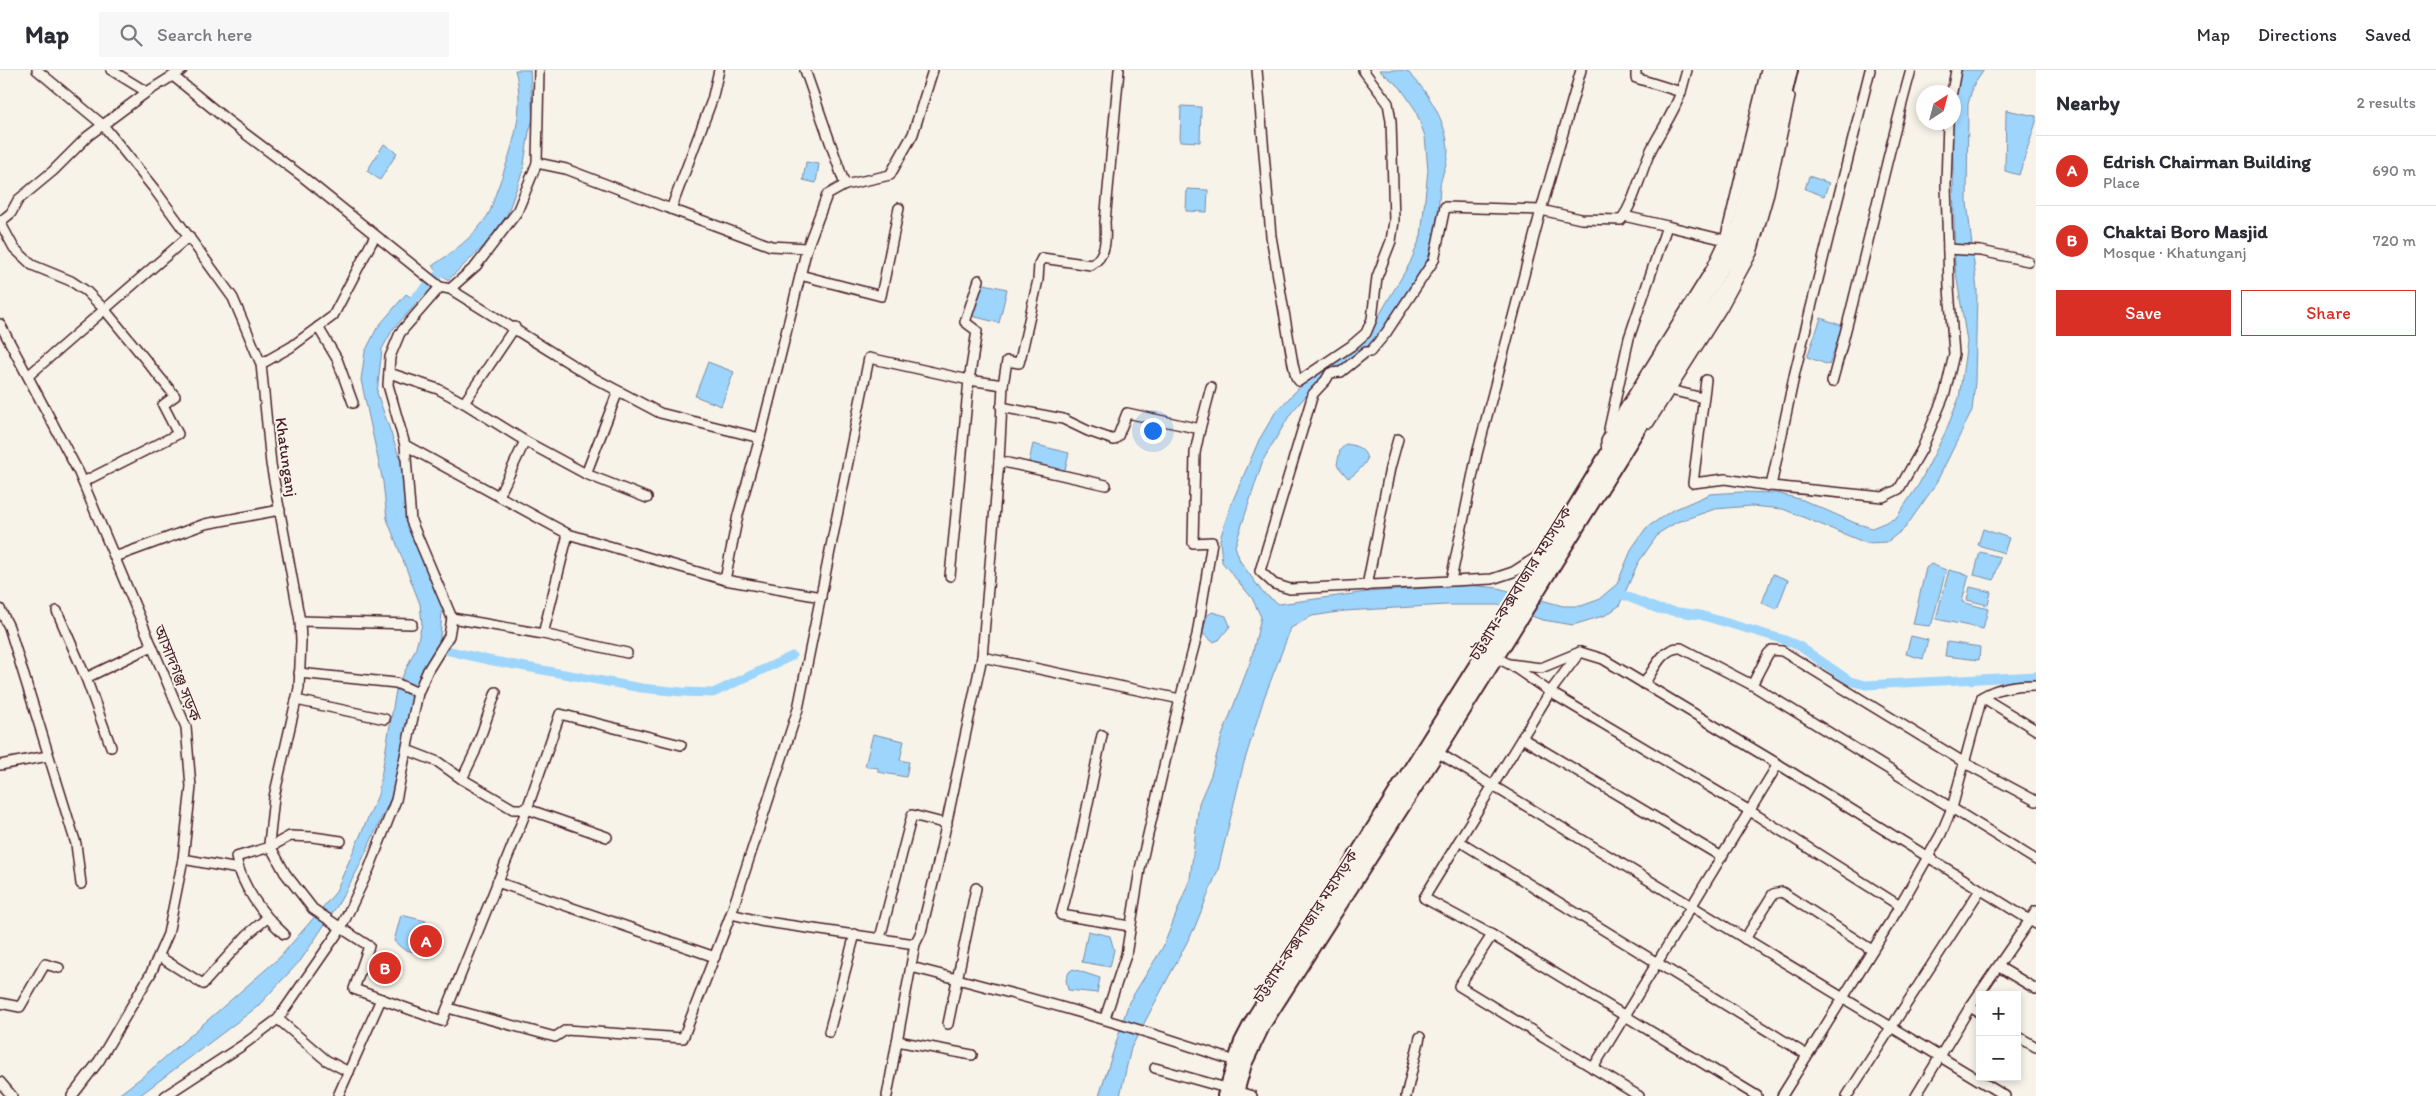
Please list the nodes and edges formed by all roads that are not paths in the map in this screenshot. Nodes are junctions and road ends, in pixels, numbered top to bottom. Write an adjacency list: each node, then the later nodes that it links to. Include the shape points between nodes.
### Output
1 (38, 70): 25 (street, Khatunganj)
2 (111, 70): 23 (street)
3 (182, 70): 21 (street)
4 (539, 70): 27 (street)
5 (719, 70): 30 (street, via 712,100)
6 (805, 70): 28 (street)
7 (934, 70): 28 (street, via 913,134 890,175)
8 (1119, 70): 58 (street, via 1105,222 1106,245 1096,262 1090,265 1042,258 1019,363 1007,362)
9 (1257, 70): 10 (street, via 1271,236 1293,364 1299,381 1366,333 1372,319 1377,277 1391,241 1394,221 1391,121 1388,103)
10 (1364, 70)
11 (1581, 70): 31 (street)
12 (1636, 70): 24 (street, via 1636,78)
13 (1687, 70): 24 (street)
14 (1766, 70): 37 (street)
15 (1777, 70): 45 (highway, চট্টগ্রাম-কক্সবাজার মহাসড়ক, via 1735,243)
16 (1790, 70): 50 (highway, চট্টগ্রাম-কক্সবাজার মহাসড়ক, via 1750,237)
17 (1797, 70): 50 (street, via 1752,253)
18 (1870, 70): 76 (street, via 1795,372)
19 (1911, 70): 57 (street)
20 (1956, 70): 22 (street)
21 (173, 76): 23 (street); 36 (street)
22 (1953, 85)
23 (147, 92): 25 (street)
24 (1681, 92): 32 (street)
25 (103, 125): 33 (street, via 18,200 11,213); 35 (street, Khatunganj)
26 (1948, 130): 39 (street, via 1946,184)
27 (537, 163): 30 (street, via 566,168); 44 (street, via 517,212 476,266)
28 (845, 186): 38 (street, via 827,195)
29 (899, 208): 41 (street, via 881,296)
30 (671, 209): 38 (street, via 771,246)
31 (1540, 210): 32 (street, via 1581,219 1621,220); 86 (street, via 1477,454); 87 (street, via 1445,207 1434,260 1386,333 1370,352 1341,372 1330,373 1313,394 1260,572 1274,584 1290,589)
32 (1624, 216): 34 (street)
33 (0, 222): 46 (street, via 14,248 32,265 86,291)
34 (1667, 226): 37 (street); 71 (street, via 1629,338)
35 (188, 236): 46 (street); 52 (street, Khatunganj, via 233,298)
36 (375, 236): 43 (street); 48 (street, via 333,316)
37 (1725, 240): 45 (street)
38 (807, 248): 41 (street)
39 (1950, 249): 40 (street); 76 (street, via 1954,354 1944,394 1922,449 1899,489 1883,497)
40 (2028, 262)
41 (800, 275): 67 (street)
42 (979, 280): 55 (street, via 966,322 977,331)
43 (438, 285): 44 (street); 53 (street, via 400,333 390,357)
44 (450, 288): 49 (street)
45 (1696, 304): 71 (highway, চট্টগ্রাম-কক্সবাজার মহাসড়ক)
46 (105, 310): 54 (street); 74 (street, via 175,396 163,405 178,434)
47 (0, 324): 54 (street, আসাদগঞ্জ সড়ক)
48 (318, 327): 52 (street, via 292,347); 64 (street, via 337,359)
49 (516, 327): 61 (street); 63 (street)
50 (1698, 338): 51 (highway, চট্টগ্রাম-কক্সবাজার মহাসড়ক)
51 (1686, 357): 60 (street); 71 (highway, চট্টগ্রাম-কক্সবাজার মহাসড়ক)
52 (260, 364): 79 (street, Khatunganj, via 271,464)
53 (389, 373): 63 (street, via 438,389); 70 (street, via 388,385)
54 (28, 376): 74 (street, আসাদগঞ্জ সড়ক)
55 (969, 380): 58 (street); 84 (street); 88 (street, via 868,358)
56 (1706, 380): 62 (street)
57 (1832, 382)
58 (1003, 385): 65 (street)
59 (1211, 387): 66 (street)
60 (1670, 390): 62 (street); 71 (street, via 1625,458)
61 (618, 391): 67 (street, via 660,413); 73 (street)
62 (1703, 398): 76 (street, via 1693,483 1725,478)
63 (464, 403): 69 (street)
64 (353, 404)
65 (1001, 407): 66 (street, via 1063,419 1088,432 1114,440 1127,412); 72 (street)
66 (1200, 429): 111 (street, via 1195,453 1192,543 1212,542 1197,635)
67 (760, 438): 85 (street, via 738,516)
68 (1398, 439): 87 (street)
69 (525, 441): 73 (street); 77 (street)
70 (405, 445): 77 (street); 91 (street, via 411,520)
71 (1610, 452): 81 (highway, চট্টগ্রাম-কক্সবাজার মহাসড়ক); 83 (highway, চট্টগ্রাম-কক্সবাজার মহাসড়ক)
72 (999, 461): 75 (street); 99 (street)
73 (586, 474): 78 (street)
74 (83, 482): 82 (street, আসাদগঞ্জ সড়ক)
75 (1106, 486)
76 (1771, 486)
77 (499, 496): 80 (street)
78 (647, 498)
79 (280, 510): 82 (street, via 205,524); 92 (street, Khatunganj)
80 (568, 534): 85 (street); 94 (street)
81 (1551, 547): 83 (highway, চট্টগ্রাম-কক্সবাজার মহাসড়ক); 86 (street, via 1513,572 1492,578)
82 (115, 557): 96 (street, আসাদগঞ্জ সড়ক)
83 (1543, 569): 95 (highway, চট্টগ্রাম-কক্সবাজার মহাসড়ক)
84 (950, 576)
85 (725, 580): 88 (street)
86 (1451, 580): 87 (street)
87 (1368, 586)
88 (821, 597): 149 (street, via 798,709)
89 (0, 609): 121 (street, via 10,628)
90 (57, 611): 103 (street)
91 (452, 618): 94 (street); 109 (street, via 449,636)
92 (300, 621): 93 (street); 102 (street, Khatunganj)
93 (412, 624)
94 (543, 634): 98 (street)
95 (1502, 634): 100 (highway, চট্টগ্রাম-কক্সবাজার মহাসড়ক); 141 (highway, চট্টগ্রাম-কক্সবাজার মহাসড়ক, via 1427,746)
96 (152, 646): 103 (street); 137 (street, আসাদগঞ্জ সড়ক, via 186,727 192,787)
97 (1580, 652): 101 (street, via 1541,668); 104 (street, via 1603,659); 108 (street)
98 (627, 653)
99 (982, 657): 111 (street); 131 (street)
100 (1495, 657): 101 (street); 120 (highway, চট্টগ্রাম-কক্সবাজার মহাসড়ক)
101 (1509, 664): 108 (street)
102 (300, 673): 109 (street, via 396,683); 112 (street, Khatunganj)
103 (86, 678): 118 (street)
104 (1644, 684): 105 (street, via 1667,650 1674,647); 123 (street)
105 (1752, 685): 122 (street, via 1768,654 1772,650 1782,651); 128 (street)
106 (2036, 685): 110 (street, via 2016,685 1994,690)
107 (496, 692): 125 (street)
108 (1550, 692): 116 (street); 130 (street)
109 (418, 693): 119 (street)
110 (1982, 697): 114 (street); 122 (street)
111 (1180, 699): 153 (street)
112 (296, 700): 113 (street); 135 (street, Khatunganj, via 274,797)
113 (385, 718)
114 (2036, 730)
115 (1102, 735): 153 (street, via 1061,915)
116 (1522, 738): 126 (street); 136 (street)
117 (681, 745): 129 (street, via 560,714)
118 (111, 747)
119 (407, 750): 125 (street, via 438,762); 152 (street, via 396,800 369,869)
120 (1437, 752): 126 (street); 141 (highway, চট্টগ্রাম-কক্সবাজার মহাসড়ক)
121 (48, 756): 124 (street); 143 (street, via 76,844)
122 (1965, 762): 127 (street); 128 (street)
123 (1778, 764): 130 (street); 138 (street)
124 (0, 765)
125 (462, 780): 129 (street, via 513,809)
126 (1492, 786): 134 (street); 146 (street)
127 (2036, 801)
128 (1952, 808): 138 (street); 139 (street)
129 (527, 809): 132 (street); 142 (street)
130 (1750, 811): 136 (street); 147 (street)
131 (947, 824): 157 (street, via 912,815); 159 (street, via 921,932)
132 (607, 837)
133 (341, 841): 135 (street, via 290,836)
134 (1459, 841): 156 (street, via 1424,898); 163 (street)
135 (270, 847): 140 (street, via 236,857); 152 (street, via 313,909)
136 (1722, 857): 146 (street)
137 (183, 859): 140 (street); 161 (street, আসাদগঞ্জ সড়ক, via 168,934)
138 (1928, 859): 145 (street); 147 (street)
139 (2036, 860)
140 (238, 869): 150 (street)
141 (1350, 876): 188 (highway, চট্টগ্রাম-কক্সবাজার মহাসড়ক, via 1255,1017); 194 (highway, চট্টগ্রাম-কক্সবাজার মহাসড়ক, via 1263,1024)
142 (497, 882): 162 (street); 173 (street)
143 (81, 884)
144 (976, 888): 167 (street)
145 (1980, 890): 151 (street); 179 (street)
146 (1693, 906): 158 (street); 163 (street)
147 (1900, 906): 160 (street)
148 (2036, 911): 151 (street)
149 (731, 914): 155 (street); 162 (street)
150 (267, 918): 154 (street); 161 (street, via 247,935 203,984)
151 (2033, 923): 164 (street)
152 (338, 926): 170 (street, via 369,946 354,989); 177 (street)
153 (1130, 926): 176 (street, via 1126,955)
154 (284, 934)
155 (855, 934): 157 (street); 180 (street)
156 (1492, 935): 175 (street); 190 (street, via 1459,986)
157 (880, 938): 159 (street)
158 (1746, 939): 160 (street, via 1773,894 1782,892); 169 (street)
159 (915, 944): 166 (street)
160 (1872, 950): 169 (street)
161 (160, 957): 196 (street, আসাদগঞ্জ সড়ক, via 99,1061)
162 (715, 957): 173 (street, via 683,1038 566,1030 555,1037)
163 (1658, 964): 175 (street); 186 (street)
164 (2000, 967): 168 (street); 172 (street)
165 (59, 968): 171 (street, via 46,964 20,1008)
166 (910, 968): 167 (street); 183 (street)
167 (957, 979): 176 (street); 178 (street)
168 (2036, 989)
169 (1842, 998): 179 (street); 186 (street)
170 (380, 999): 173 (street, via 442,1021); 191 (street)
171 (0, 1003)
172 (1970, 1007): 174 (street); 187 (street)
173 (448, 1008)
174 (1976, 1011)
175 (1625, 1016): 190 (street); 202 (street)
176 (1105, 1018): 188 (street)
177 (278, 1019): 191 (street, via 326,1060); 197 (street)
178 (948, 1024)
179 (1892, 1027): 187 (street); 204 (street)
180 (829, 1032)
181 (1420, 1037): 200 (street)
182 (2021, 1038): 184 (street)
183 (897, 1041): 185 (street); 198 (street)
184 (2036, 1047)
185 (972, 1055)
186 (1807, 1055): 203 (street)
187 (1940, 1056): 205 (street); 206 (street)
188 (1235, 1061): 194 (highway, চট্টগ্রাম-কক্সবাজার মহাসড়ক)
189 (1154, 1068): 194 (street)
190 (1593, 1068): 201 (street)
191 (348, 1072): 193 (street)
192 (0, 1082): 195 (street)
193 (340, 1092)
194 (1230, 1093): 199 (street)
195 (12, 1096)
196 (72, 1096)
197 (165, 1096)
198 (887, 1096)
199 (1252, 1096)
200 (1406, 1096)
201 (1639, 1096)
202 (1757, 1096)
203 (1782, 1096)
204 (1847, 1096)
205 (1916, 1096)
206 (2005, 1096)

